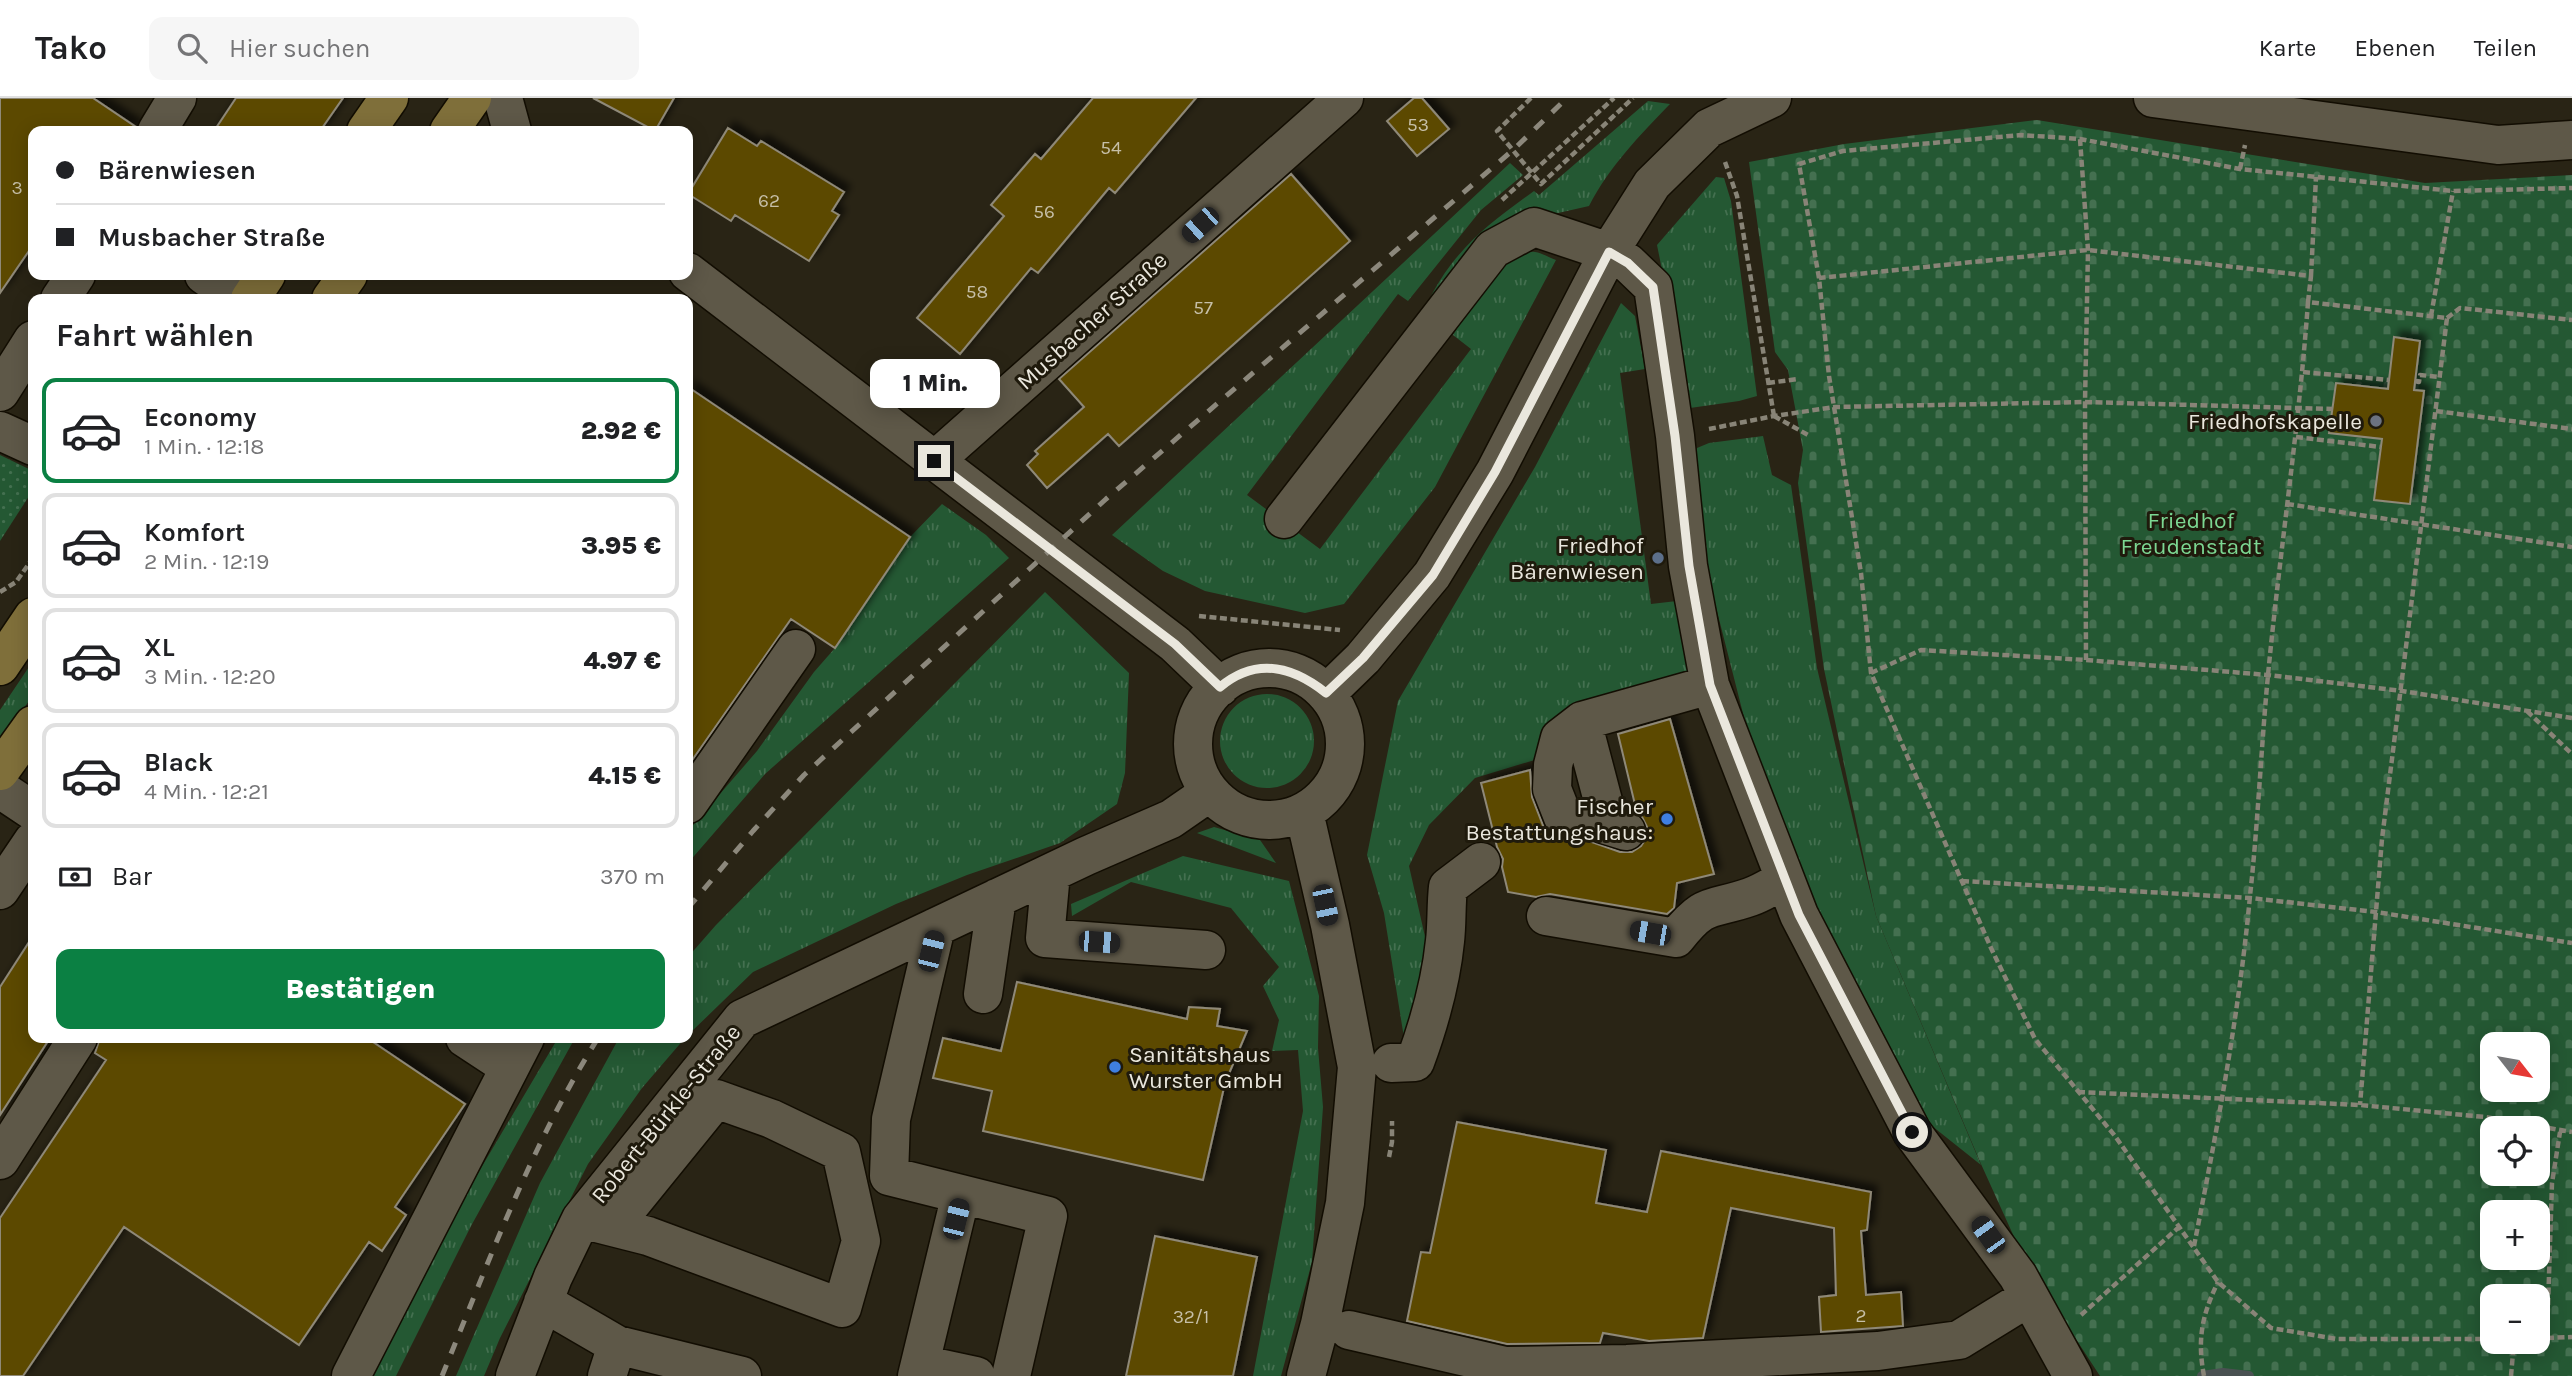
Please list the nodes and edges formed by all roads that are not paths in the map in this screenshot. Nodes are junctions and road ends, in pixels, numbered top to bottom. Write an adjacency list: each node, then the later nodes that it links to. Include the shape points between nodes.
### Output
1 (177, 98): 7 (street)
2 (472, 98): 8 (main road)
3 (503, 98): 9 (street)
4 (1344, 98): 19 (street, Musbacher Straße)
5 (1772, 98): 11 (street, via 1709,128 1652,184)
6 (2153, 98): 10 (street, via 2498,145)
7 (160, 126)
8 (452, 126)
9 (511, 126)
10 (2572, 140)
11 (1609, 252): 20 (street, via 1534,227 1493,249); 24 (street, via 1653,287 1689,566); 26 (street, via 1495,472 1433,575 1363,658)
12 (693, 276): 19 (street)
13 (211, 280): 14 (street, via 224,289)
14 (220, 294)
15 (28, 348): 16 (street)
16 (0, 392)
17 (0, 431): 18 (street)
18 (28, 444)
19 (934, 461): 25 (street, via 1175,644)
20 (1284, 519)
21 (28, 624): 23 (main road)
22 (796, 649): 31 (street)
23 (0, 666)
24 (1710, 685): 34 (street, via 1582,721 1604,810); 38 (street)
25 (1220, 687): 26 (street, via 1255,669 1282,668 1306,677); 30 (street, via 1198,716 1193,740 1195,764)
26 (1326, 693): 33 (street, via 1340,715 1346,740 1343,766 1331,790)
27 (28, 732): 28 (main road)
28 (0, 771)
29 (0, 789): 32 (street)
30 (1210, 792): 33 (street, via 1242,816 1266,821); 37 (street, Robert-Bürkle-Straße, via 1171,819)
31 (693, 797)
32 (28, 808)
33 (1304, 812): 63 (street, via 1357,1068 1345,1203)
34 (1613, 825)
35 (28, 848): 39 (street)
36 (1481, 862): 48 (street, via 1448,887 1446,940 1427,1029 1415,1062)
37 (1051, 873): 40 (street, Robert-Bürkle-Straße); 43 (street, via 1045,938)
38 (1785, 879): 41 (street, via 1751,897 1704,909 1676,938); 52 (street, via 1799,915 1912,1132)
39 (0, 890)
40 (997, 898): 42 (street, Robert-Bürkle-Straße); 44 (street)
41 (1546, 916)
42 (936, 927): 50 (street, via 891,1119 889,1176); 51 (street, Robert-Bürkle-Straße, via 742,1019)
43 (1206, 950)
44 (983, 994)
45 (75, 1043): 49 (street)
46 (482, 1043): 47 (street)
47 (517, 1053): 58 (street)
48 (1391, 1063)
49 (0, 1160)
50 (961, 1194): 56 (street); 62 (street, via 1048,1216)
51 (597, 1223): 51 (street, via 842,1308 861,1241 841,1152 716,1099); 53 (street, Robert-Bürkle-Straße)
52 (2029, 1297): 57 (street, via 1959,1340 1878,1351); 64 (street)
53 (543, 1302): 55 (street); 59 (street, Robert-Bürkle-Straße)
54 (1349, 1330): 57 (street)
55 (612, 1361): 60 (street)
56 (918, 1370): 61 (street)
57 (1504, 1371)
58 (351, 1376)
59 (515, 1376)
60 (742, 1376)
61 (976, 1376)
62 (1011, 1376)
63 (1306, 1376)
64 (2073, 1376)

